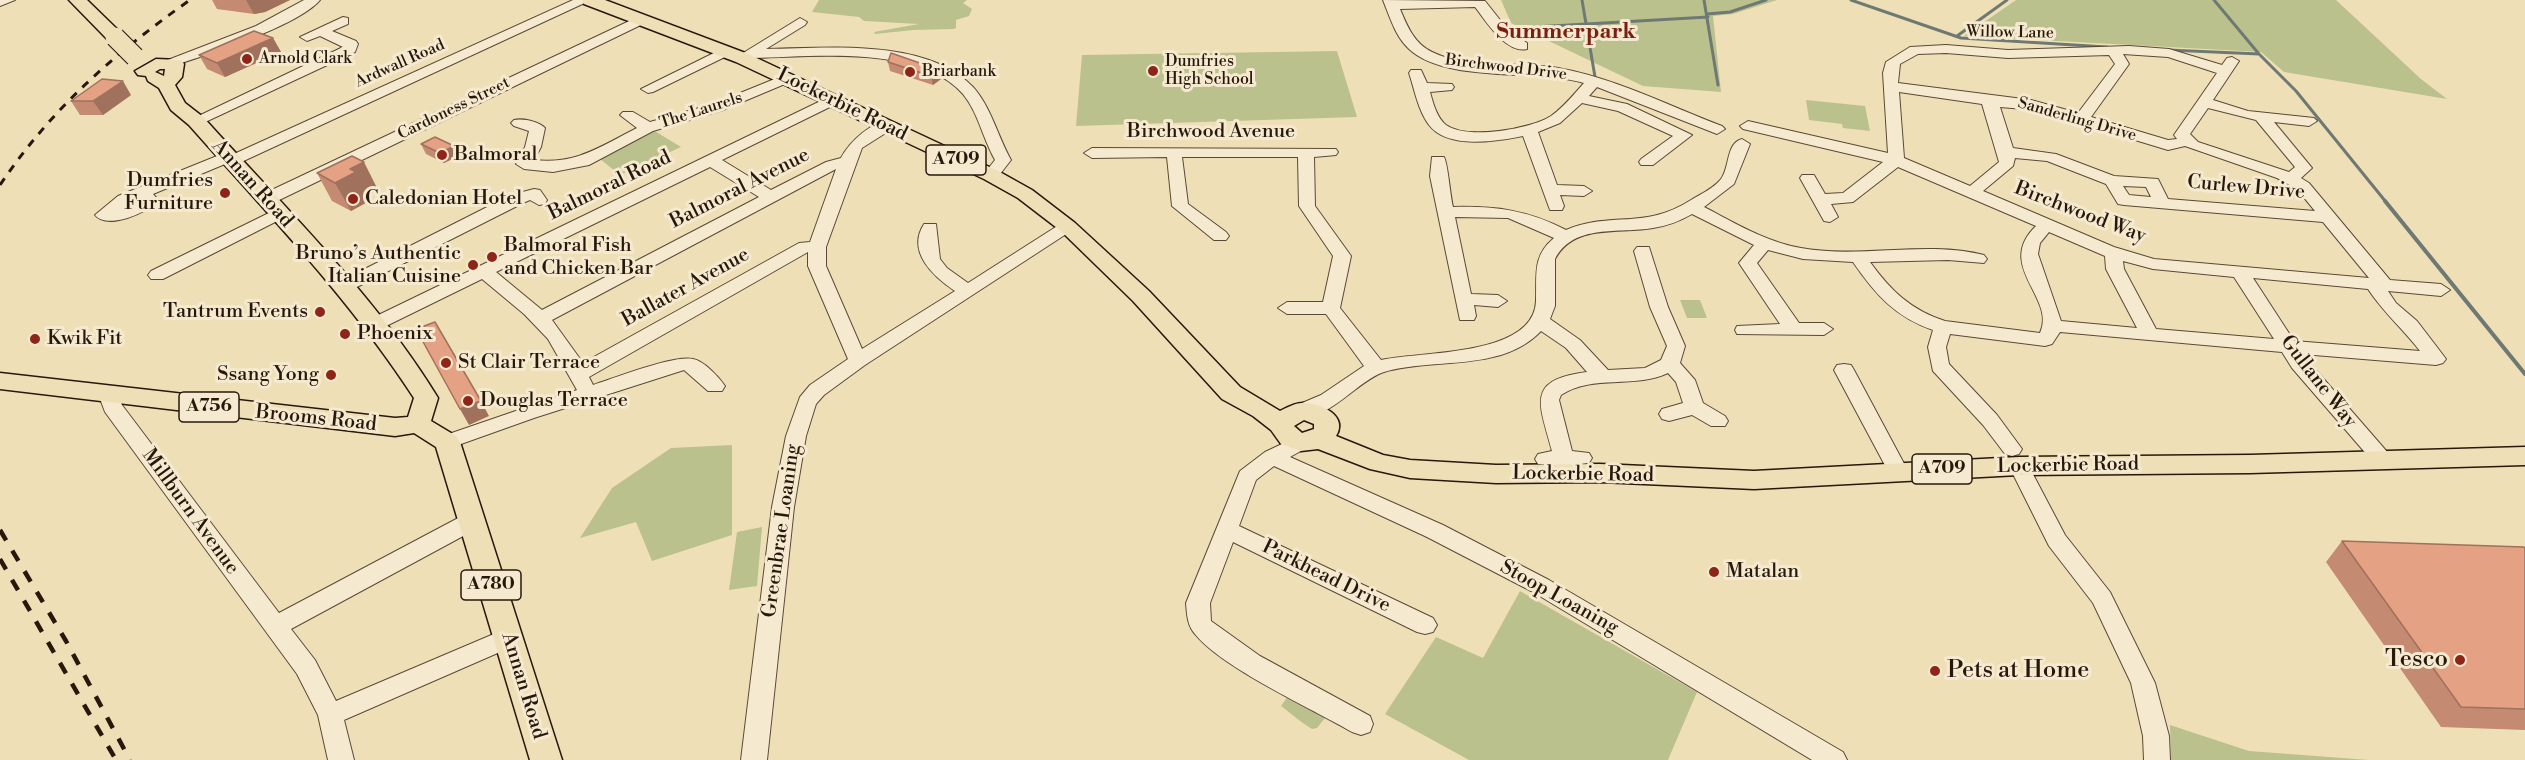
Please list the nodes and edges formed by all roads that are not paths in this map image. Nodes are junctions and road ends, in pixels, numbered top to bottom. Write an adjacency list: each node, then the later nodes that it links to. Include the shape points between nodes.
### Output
1 (8, 0): 6 (street)
2 (77, 0): 14 (main road, Annan Road, bridge, via 115,37)
3 (313, 0): 14 (street, via 264,26)
4 (584, 0): 43 (street, Ardwall Road)
5 (590, 0): 8 (main road, Lockerbie Road / A709)
6 (0, 2)
7 (1391, 2): 11 (street, via 1480,4 1503,33); 16 (street, Birchwood Drive, via 1407,40 1440,61 1539,70)
8 (642, 19): 13 (main road, Lockerbie Road / A709); 58 (street, Cardoness Street)
9 (344, 21): 27 (street, via 314,34 346,40 350,49)
10 (800, 22): 13 (street)
11 (1522, 46)
12 (2113, 51): 18 (street, Willow Lane, via 2008,54 1915,50 1893,62); 23 (street, Willow Lane, via 2169,53 2229,66); 26 (street, via 2122,64)
13 (739, 54): 15 (main road, Lockerbie Road / A709); 19 (street); 49 (street, via 875,53 947,72 963,86 1003,160)
14 (157, 68): 27 (main road, Annan Road, via 178,106)
15 (787, 78): 21 (main road, Lockerbie Road / A709); 32 (street, The Laurels, via 718,107)
16 (1594, 82): 20 (street); 33 (street, Birchwood Drive)
17 (1447, 87): 34 (street, via 1419,80 1437,126 1446,133 1458,136)
18 (1893, 87): 22 (street, Sanderling Drive); 45 (street, Willow Lane)
19 (648, 89)
20 (1578, 98): 34 (street, via 1554,121); 47 (street, via 1622,107 1684,135)
21 (833, 100): 30 (main road, Lockerbie Road / A709); 44 (street, Balmoral Road)
22 (1988, 101): 26 (street, Sanderling Drive, via 2035,105); 39 (street)
23 (2204, 102): 25 (street); 35 (street, via 2182,135)
24 (628, 115): 32 (street, The Laurels)
25 (2261, 117): 28 (street); 51 (street, via 2304,168)
26 (2082, 118): 35 (street, Sanderling Drive, via 2168,145)
27 (196, 121): 43 (main road, Annan Road)
28 (2309, 121)
29 (519, 123): 32 (street, The Laurels, via 537,128 524,164 553,166 583,162)
30 (887, 126): 46 (street, via 856,145); 49 (main road, Lockerbie Road / A709)
31 (1748, 126): 33 (street, Birchwood Way, via 1728,123); 36 (street, via 1756,132 1756,139); 37 (street, Birchwood Way)
32 (648, 128)
33 (1717, 129): 36 (street, Birchwood Drive, via 1723,139)
34 (1530, 132): 52 (street, via 1554,198)
35 (2188, 141): 51 (street)
36 (1748, 143): 37 (street, Birchwood Way); 59 (street, via 1736,153 1731,178)
37 (1820, 143): 45 (street, Birchwood Way)
38 (1330, 152): 42 (street, Birchwood Avenue)
39 (2006, 152): 53 (street, via 2007,163); 62 (street, Curlew Drive, via 2050,157 2112,181 2152,182 2161,202)
40 (1092, 153): 41 (street, Birchwood Avenue)
41 (1174, 153): 42 (street, Birchwood Avenue); 66 (street, via 1180,206)
42 (1306, 153): 85 (street, via 1307,206 1342,256)
43 (229, 159): 54 (street, Ardwall Road); 58 (main road, Annan Road)
44 (710, 160): 55 (street); 75 (street, Balmoral Road)
45 (1896, 160): 53 (street, Birchwood Way); 56 (street, via 1847,198)
46 (847, 162): 55 (street, Balmoral Avenue, via 832,165); 69 (street)
47 (1647, 162)
48 (1421, 170): 60 (street, via 1438,168)
49 (991, 175): 64 (main road, Lockerbie Road / A709, via 1025,194)
50 (1808, 178): 56 (street)
51 (2291, 179): 62 (street, via 2304,186)
52 (1584, 191)
53 (1972, 192): 63 (street, Birchwood Way)
54 (143, 193)
55 (771, 197): 86 (street, Balmoral Avenue)
56 (1819, 199): 61 (street)
57 (539, 200): 80 (street, via 534,194 517,199)
58 (271, 207): 78 (street, Cardoness Street); 80 (main road, Annan Road)
59 (1692, 207): 67 (street, via 1653,223 1604,225); 68 (street)
60 (1446, 212): 67 (street, via 1498,211 1523,215); 83 (street, via 1465,308)
61 (1830, 217)
62 (2329, 217): 79 (street)
63 (2047, 225): 71 (street, Birchwood Way); 89 (street, via 2031,243 2030,253)
64 (1068, 227): 81 (street, Greenbrae Loaning); 110 (main road, Lockerbie Road / A709, via 1142,296 1231,393 1262,410)
65 (930, 228): 81 (street, via 926,250 936,270)
66 (1220, 236)
67 (1565, 237): 87 (street, via 1547,252 1542,268 1547,304)
68 (1764, 243): 72 (street, via 1803,254); 93 (street, via 1748,263)
69 (817, 247): 96 (street, via 817,266); 100 (street, Ballater Avenue, via 805,247)
70 (1643, 251): 77 (street)
71 (2114, 253): 74 (street, Birchwood Way, via 2153,264); 94 (street, via 2115,269)
72 (1858, 257): 73 (street, via 1944,248); 90 (street, via 1898,308)
73 (1978, 259)
74 (2239, 271): 79 (street, Birchwood Way); 95 (street, Gullane Way)
75 (485, 272): 86 (street); 88 (street, Balmoral Road)
76 (1629, 272): 77 (street)
77 (1649, 272): 97 (street, via 1676,346)
78 (157, 275)
79 (2378, 283): 82 (street, Birchwood Way); 95 (street, via 2389,308 2410,325 2436,359)
80 (343, 287): 88 (main road, Annan Road)
81 (967, 290): 96 (street, Greenbrae Loaning)
82 (2442, 290)
83 (1498, 301)
84 (1287, 308): 85 (street)
85 (1331, 308): 98 (street)
86 (541, 318): 100 (street, via 561,339)
87 (1540, 322): 98 (street, via 1523,338 1497,348); 101 (street, via 1573,344)
88 (373, 325): 109 (main road, Annan Road, via 426,398)
89 (2055, 326): 90 (street, via 2053,334 2045,339); 94 (street)
90 (1943, 327): 114 (street, via 1937,347 1941,366 1990,420)
91 (1824, 329): 93 (street)
92 (1744, 330): 93 (street)
93 (1794, 330)
94 (2150, 335): 95 (street)
95 (2288, 348): 116 (street, Gullane Way)
96 (858, 361): 127 (street, Greenbrae Loaning, via 817,390 807,402 796,435 783,507)
97 (1669, 363): 101 (street, via 1655,371); 106 (street, via 1685,380)
98 (1376, 368): 110 (street, via 1352,381)
99 (1844, 370): 117 (street)
100 (579, 374): 104 (street)
101 (1603, 377): 115 (street, via 1569,381 1552,392 1550,400)
102 (0, 381): 105 (main road, Brooms Road / A756)
103 (715, 386): 104 (street, via 692,365 683,364)
104 (588, 394): 111 (street)
105 (110, 396): 109 (main road, Brooms Road / A756, via 395,427); 121 (street, Millburn Avenue, via 112,407)
106 (1694, 407): 107 (street); 108 (street)
107 (1669, 414)
108 (1718, 421)
109 (418, 424): 111 (main road)
110 (1308, 424): 113 (street); 117 (main road, Lockerbie Road / A709, via 1362,455 1410,469 1754,480)
111 (447, 442): 118 (main road, Annan Road / A780)
112 (2525, 456): 116 (main road, Lockerbie Road / A709)
113 (1272, 457): 119 (street, via 1247,476); 128 (street, Stoop Loaning, via 1435,531 1541,586)
114 (2016, 458): 116 (main road, Lockerbie Road / A709, via 2250,464); 117 (main road, Lockerbie Road / A709); 129 (street, via 2057,540 2102,598 2143,683 2156,736)
115 (1563, 459)
116 (2382, 459)
117 (1898, 471)
118 (470, 522): 121 (street); 122 (main road, Annan Road / A780)
119 (1228, 530): 120 (street, Parkhead Drive); 124 (street, via 1198,603 1200,624 1211,637 1238,654)
120 (1425, 625)
121 (274, 627): 123 (street, Millburn Avenue, via 306,667)
122 (508, 638): 123 (street); 126 (main road, Annan Road / A780)
123 (330, 715): 125 (street, Millburn Avenue)
124 (1361, 724)
125 (341, 760)
126 (546, 760)
127 (753, 760)
128 (1834, 760)
129 (2157, 760)

